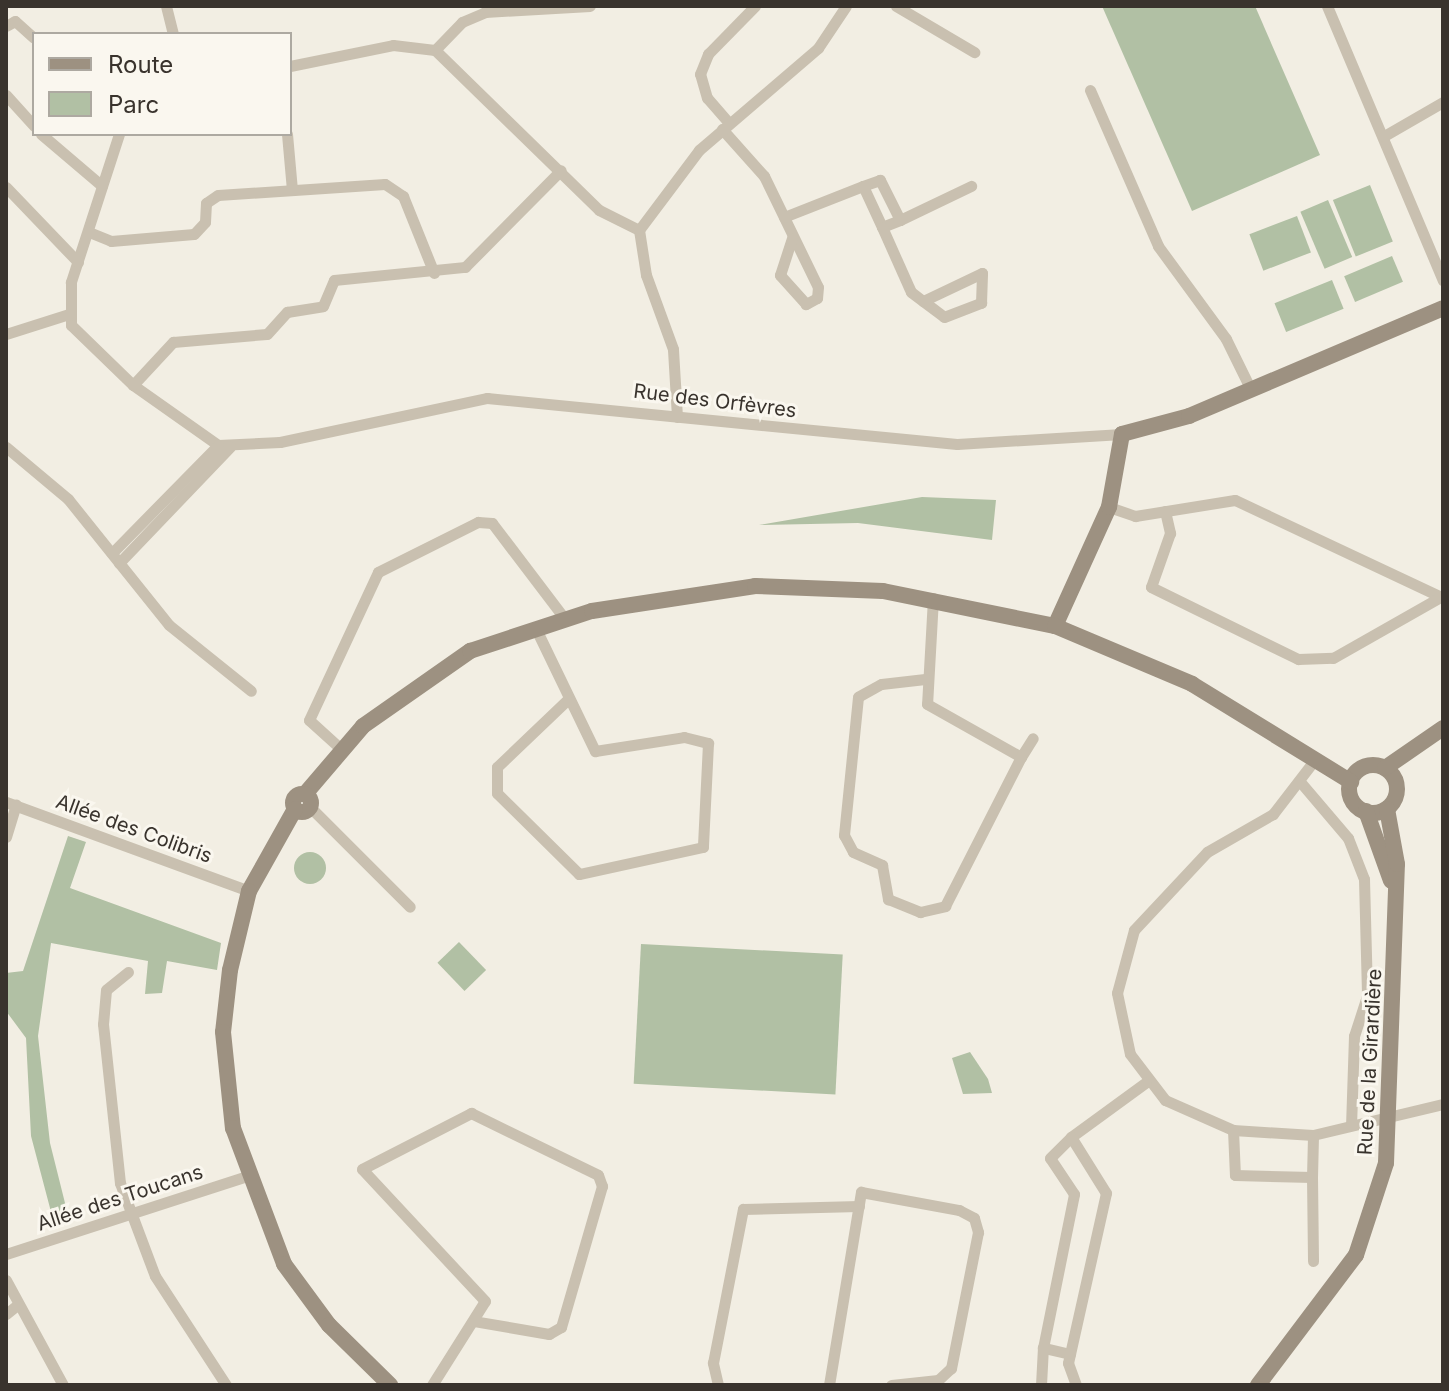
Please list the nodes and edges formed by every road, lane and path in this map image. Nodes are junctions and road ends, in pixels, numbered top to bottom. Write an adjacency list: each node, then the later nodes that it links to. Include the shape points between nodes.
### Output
1 (166, 6): 8 (street)
2 (590, 6): 10 (street, via 485,12 462,22)
3 (755, 6): 17 (street, via 708,54 700,74 707,98)
4 (846, 6): 17 (street, via 818,48)
5 (896, 6): 11 (street)
6 (1327, 6): 21 (street)
7 (6, 26): 9 (street, via 15,21)
8 (172, 32)
9 (32, 36)
10 (435, 50): 12 (street, via 393,45); 22 (street)
11 (974, 52)
12 (292, 66)
13 (1090, 90): 42 (street, via 1158,246 1226,339)
14 (6, 95): 16 (street)
15 (1443, 102): 21 (street)
16 (32, 124)
17 (726, 126): 28 (street, via 764,176); 31 (street)
18 (43, 136): 23 (street)
19 (118, 136): 23 (street)
20 (287, 136): 27 (street)
21 (1384, 136): 36 (street)
22 (561, 170): 31 (street, via 599,210); 35 (street, via 486,251 465,267)
23 (102, 186): 32 (street)
24 (863, 186): 28 (street); 29 (street, via 880,180); 30 (street)
25 (971, 186): 29 (street)
26 (6, 187): 34 (street)
27 (292, 190): 32 (street, via 218,195 206,203 205,222 194,234 111,241); 35 (street, via 396,189 432,254)
28 (784, 217): 33 (street)
29 (900, 220): 30 (street)
30 (882, 227): 37 (street, via 911,292)
31 (639, 230): 43 (street, via 646,275 673,349)
32 (89, 232): 34 (street)
33 (792, 238): 33 (street, via 780,275 806,304 817,298 818,287)
34 (78, 262): 39 (street)
35 (434, 273): 41 (street, via 334,280 323,306 287,312 267,334 173,342)
36 (1443, 281)
37 (923, 301): 37 (street, via 944,317 981,303 982,273)
38 (1443, 308): 42 (street, Rue des Orfèvres)
39 (69, 314): 40 (street); 41 (street, via 83,342)
40 (6, 334)
41 (133, 385): 45 (street)
42 (1251, 390): 44 (street, Rue des Orfèvres)
43 (677, 417): 44 (street, Rue des Orfèvres, via 957,444); 45 (street, Rue des Orfèvres, via 487,398)
44 (1122, 434): 47 (street)
45 (224, 446): 49 (street)
46 (6, 447): 49 (street, via 68,499)
47 (1109, 507): 48 (street, via 1135,516); 53 (street)
48 (1165, 511): 51 (street, via 1235,500); 51 (street, via 1170,533 1151,587 1298,659 1333,658)
49 (116, 558): 56 (street, via 169,625)
50 (933, 598): 52 (street, via 755,586); 53 (street); 55 (street)
51 (1440, 598)
52 (564, 618): 54 (street); 60 (street, via 499,530 484,521 378,572 309,720)
53 (1055, 626): 62 (street, via 1192,684)
54 (535, 627): 57 (street); 60 (street, via 436,670)
55 (925, 679): 61 (street, via 927,704); 61 (street, via 881,684 858,697 844,835 853,852 882,865 888,899 920,912 945,906)
56 (251, 691)
57 (567, 700): 57 (street, via 595,751 684,737 708,743 703,847 579,874 497,793 497,767)
58 (1443, 728): 63 (street)
59 (1033, 738): 61 (street)
60 (341, 749): 67 (street)
61 (1021, 757)
62 (1313, 762): 64 (street); 65 (street)
63 (1385, 768): 64 (street, via 1364,767); 68 (street, Rue de la Girardière, via 1397,788)
64 (1351, 782): 69 (street, Rue de la Girardière, via 1352,799)
65 (1300, 786): 75 (street, via 1270,817 1207,852 1151,908 1120,964 1120,1025); 78 (street, via 1348,838 1364,879 1367,996 1354,1036)
66 (11, 803): 70 (street); 71 (street, Allée des Colibris)
67 (304, 803): 71 (street); 73 (street)
68 (1387, 809): 69 (street); 72 (street, Rue de la Girardière)
69 (1366, 811): 72 (street, Rue de la Girardière)
70 (6, 837)
71 (249, 891): 82 (street, via 223,1032 225,1081)
72 (1394, 894): 77 (street, Rue de la Girardière)
73 (410, 907)
74 (128, 972): 85 (street, via 106,990 103,1024 109,1131)
75 (1145, 1083): 79 (street, via 1198,1119); 81 (street)
76 (1443, 1104): 77 (street)
77 (1391, 1120): 78 (street); 95 (street, Rue de la Girardière, via 1379,1192 1356,1255)
78 (1351, 1125): 80 (street)
79 (1233, 1130): 80 (street); 83 (street, via 1235,1175)
80 (1313, 1135): 83 (street)
81 (1071, 1137): 92 (street, via 1050,1158 1074,1194); 93 (street, via 1106,1193)
82 (245, 1177): 85 (street, Allée des Toucans); 98 (street, via 284,1264 329,1325)
83 (1312, 1177): 87 (street)
84 (859, 1206): 100 (street, via 743,1209 713,1363); 101 (street); 102 (street, via 861,1192 959,1210 974,1218 978,1232 951,1368 938,1380)
85 (130, 1214): 86 (street, Allée des Toucans); 97 (street, via 180,1323)
86 (6, 1254)
87 (1313, 1261)
88 (6, 1280): 89 (street)
89 (17, 1305): 90 (street); 96 (street)
90 (6, 1314)
91 (474, 1321): 91 (street, via 485,1301 362,1169 471,1113 598,1175 602,1186 561,1327 549,1334); 99 (street)
92 (1043, 1348): 93 (street); 94 (street)
93 (1070, 1354): 103 (street)
94 (1037, 1383)
95 (1266, 1384)
96 (63, 1385)
97 (226, 1385)
98 (390, 1385)
99 (432, 1385)
100 (718, 1385)
101 (829, 1385)
102 (891, 1385)
103 (1076, 1385)

